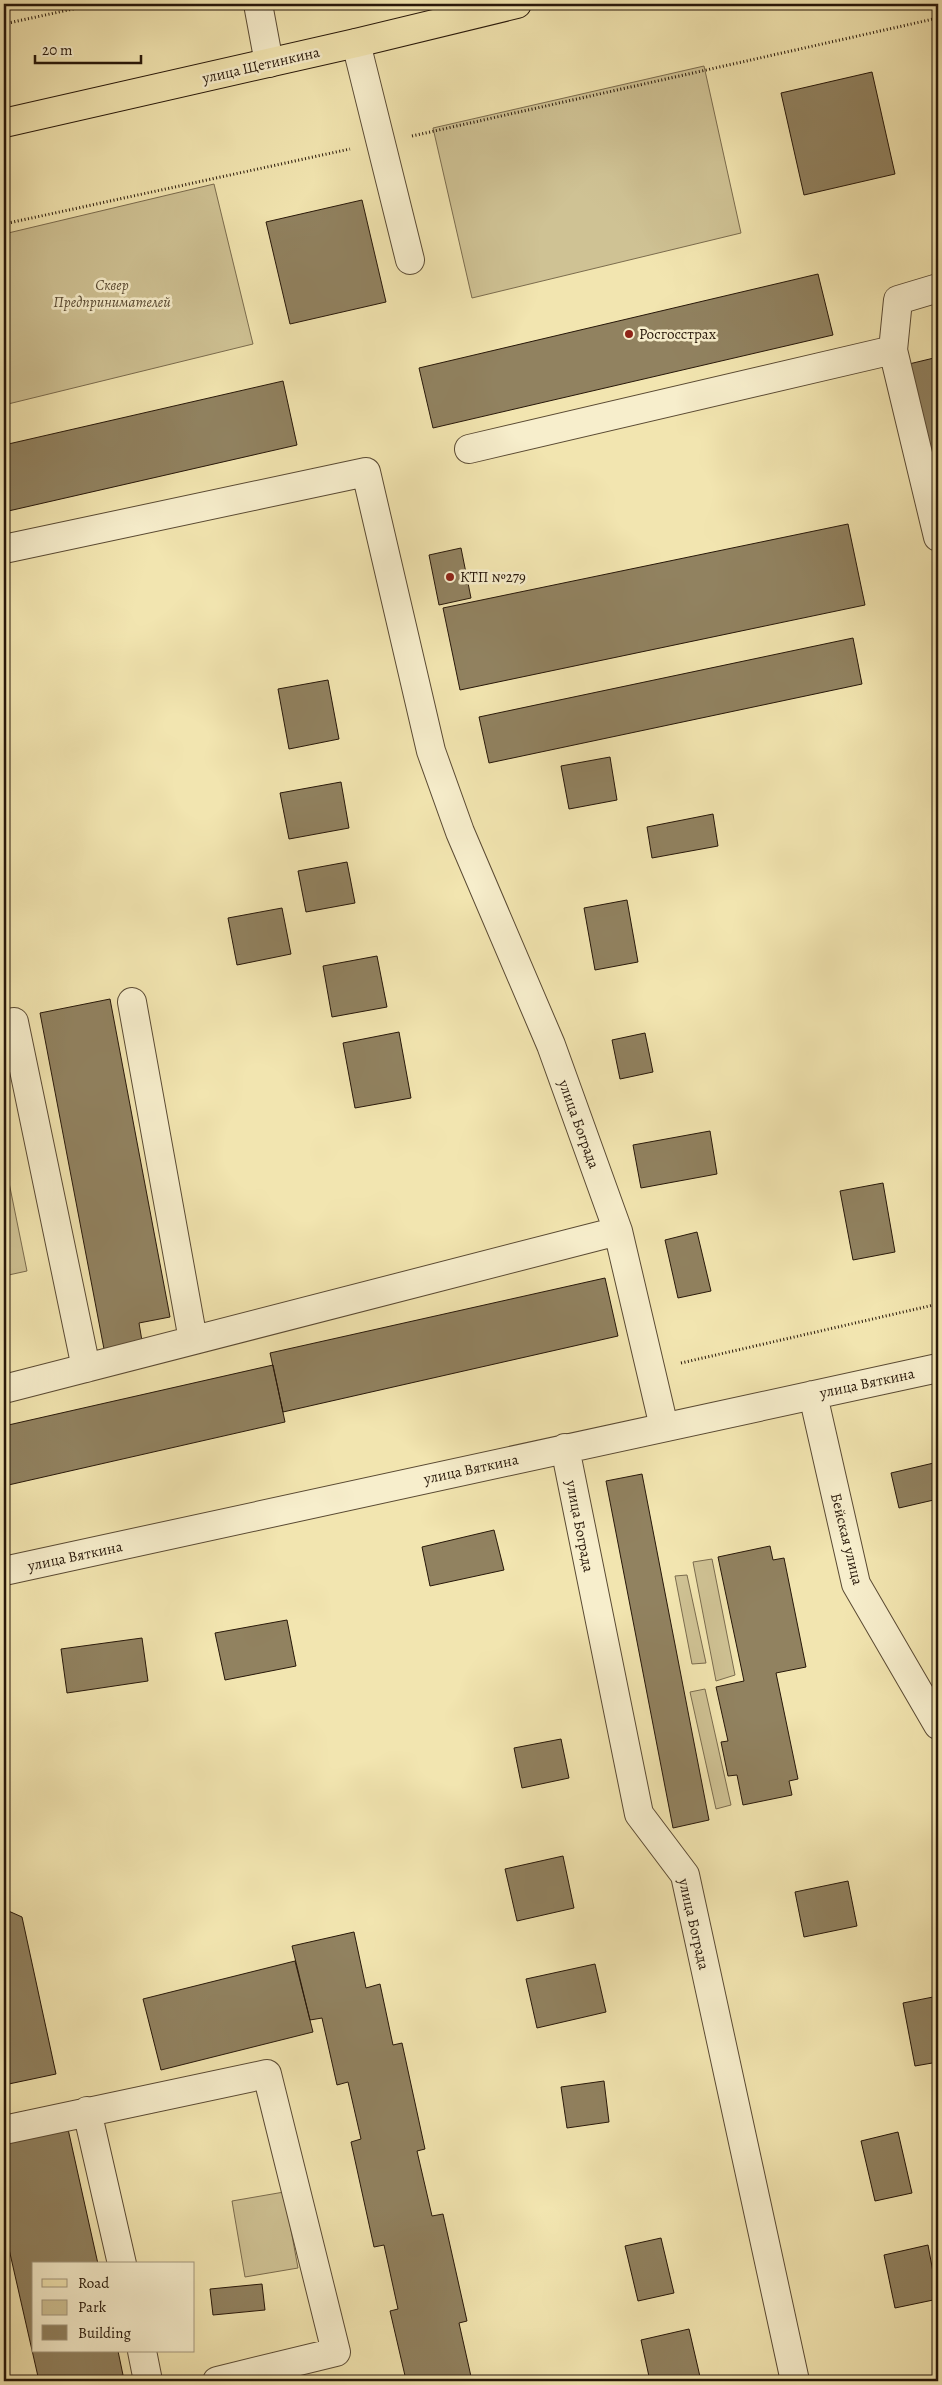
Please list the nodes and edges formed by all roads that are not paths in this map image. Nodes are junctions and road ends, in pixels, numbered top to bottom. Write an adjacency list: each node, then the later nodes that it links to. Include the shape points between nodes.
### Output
1 (258, 4): 4 (street)
2 (517, 4): 3 (main road, улица Щетинкина)
3 (356, 43): 4 (main road, улица Щетинкина); 6 (street)
4 (269, 63): 5 (main road, улица Щетинкина)
5 (4, 122)
6 (410, 260)
7 (938, 288): 8 (street, via 898,300)
8 (893, 350): 9 (street); 10 (street)
9 (468, 449)
10 (938, 538)
11 (4, 549): 14 (street, улица Бограда, via 366,472 431,751 460,832 551,1046)
12 (132, 1002): 15 (street)
13 (14, 1022): 16 (street)
14 (618, 1231): 15 (street); 20 (street, улица Бограда)
15 (193, 1340): 16 (street)
16 (86, 1368): 18 (street)
17 (938, 1368): 19 (street, улица Вяткина)
18 (4, 1389)
19 (813, 1395): 20 (street, улица Вяткина); 23 (street, Бейская улица, via 856,1584)
20 (664, 1427): 21 (street, улица Вяткина)
21 (565, 1448): 22 (street, улица Вяткина); 30 (street, улица Бограда, via 639,1814 685,1875)
22 (4, 1571)
23 (938, 1725)
24 (87, 2111): 25 (street); 26 (street); 29 (street, via 267,2074 336,2352)
25 (4, 2130)
26 (122, 2262)
27 (142, 2352): 28 (street)
28 (148, 2381)
29 (217, 2381)
30 (795, 2381)

